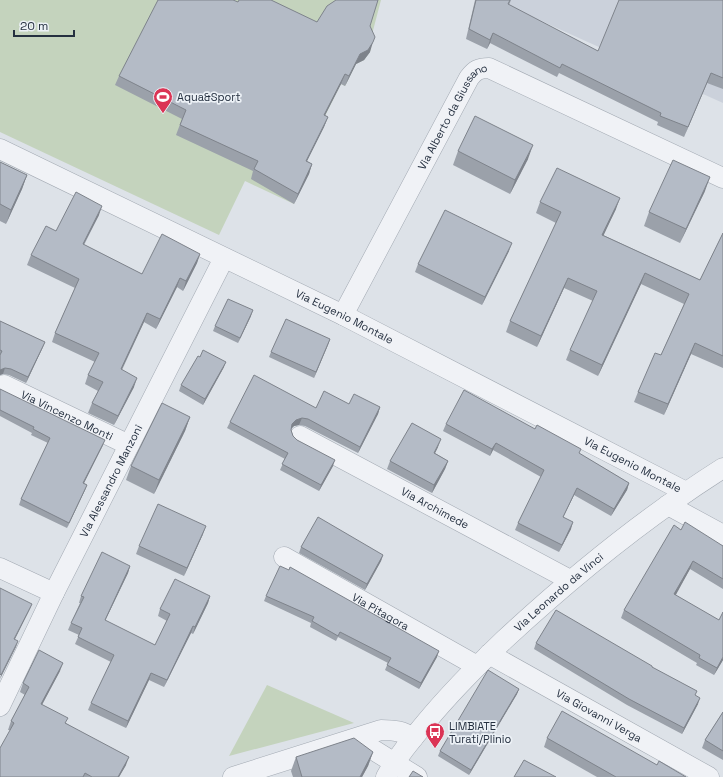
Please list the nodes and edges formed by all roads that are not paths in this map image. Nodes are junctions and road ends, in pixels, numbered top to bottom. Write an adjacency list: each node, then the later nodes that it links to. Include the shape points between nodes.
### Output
1 (0, 149): 3 (street, Via Eugenio Montale)
2 (723, 178): 4 (street, Via Alberto da Giussano, via 489,68 481,68 474,71 469,78)
3 (224, 258): 4 (street, Via Eugenio Montale); 7 (street, Via Alessandro Manzoni)
4 (343, 315): 9 (street, Via Eugenio Montale)
5 (4, 385): 7 (street, Via Vincenzo Monti)
6 (300, 436): 14 (street, Via Archimede)
7 (129, 445): 15 (street, Via Alessandro Manzoni)
8 (723, 468): 9 (street, Via Leonardo da Vinci)
9 (686, 492): 10 (street, Via Leonardo da Vinci)
10 (668, 505): 11 (street); 14 (street, Via Leonardo da Vinci)
11 (723, 534)
12 (284, 557): 16 (street, Via Pitagora)
13 (0, 568): 15 (street)
14 (570, 580): 16 (street, Via Leonardo da Vinci)
15 (54, 593): 17 (street, Via Alessandro Manzoni)
16 (483, 660): 18 (street, Via Leonardo da Vinci); 23 (street, Via Giovanni Verga)
17 (0, 706)
18 (413, 738): 19 (street, via 402,732 386,730); 20 (street, Via Leonardo da Vinci)
19 (354, 740): 20 (street, via 372,749); 21 (street, via 327,746)
20 (390, 770): 22 (street)
21 (233, 777)
22 (417, 777)
23 (709, 777)

